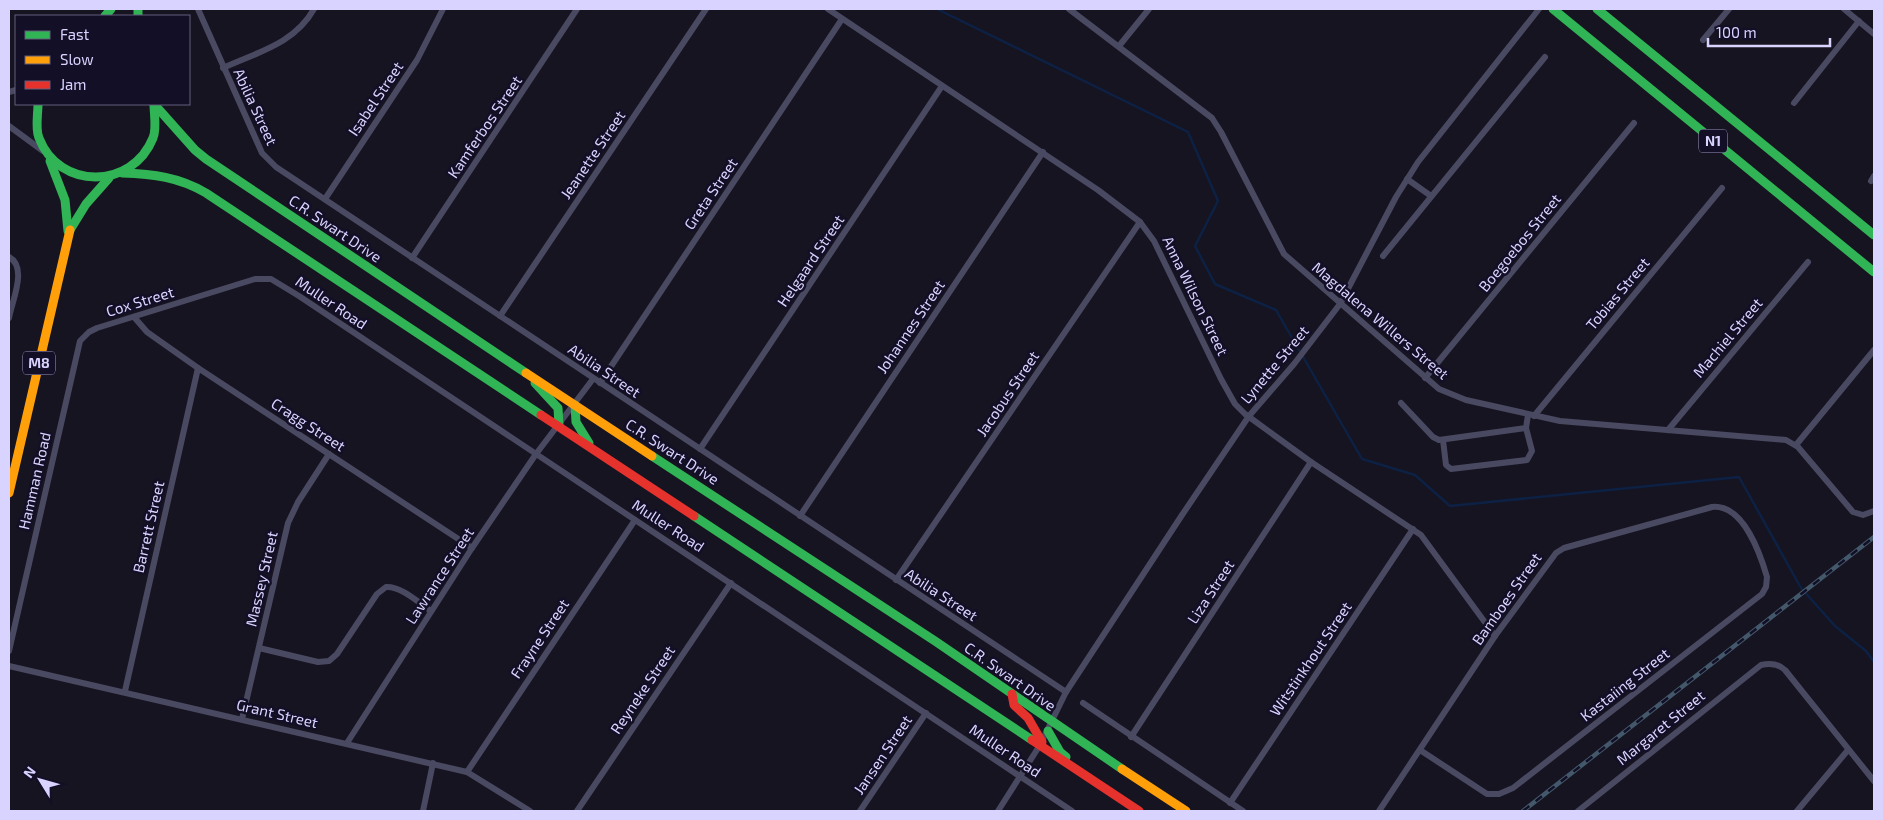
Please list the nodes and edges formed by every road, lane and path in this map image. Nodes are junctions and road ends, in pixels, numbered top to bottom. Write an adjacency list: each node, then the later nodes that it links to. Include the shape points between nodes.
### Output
1 (198, 9): 20 (street, Abilia Street)
2 (314, 9): 20 (street, via 305,24 290,38)
3 (442, 9): 35 (street, Isabel Street, via 417,60)
4 (577, 9): 41 (street, Kamferbos Street)
5 (706, 9): 46 (street, Jeanette Street)
6 (828, 9): 14 (street, Anna Wilson Street)
7 (1069, 9): 18 (street, Magdalena Willers Street)
8 (1149, 9): 18 (street)
9 (1540, 9): 32 (street, Lynette Street)
10 (1553, 9): 43 (main road, N1)
11 (1597, 9): 38 (main road, N1)
12 (1728, 9): 17 (street)
13 (1844, 9): 15 (street)
14 (842, 19): 21 (street, Anna Wilson Street); 55 (street, Greta Street)
15 (1859, 21): 16 (street); 22 (street)
16 (1874, 34)
17 (1703, 40)
18 (1119, 46): 45 (street, Magdalena Willers Street, via 1216,124 1284,254)
19 (1545, 57): 34 (street)
20 (223, 68): 35 (street, Abilia Street, via 265,158)
21 (942, 86): 28 (street, Anna Wilson Street); 66 (street, Helgaard Street)
22 (1794, 103)
23 (38, 105): 29 (main road, M8, via 36,128)
24 (154, 105): 30 (main road, M8, via 156,124 151,143 137,163)
25 (155, 105): 51 (main road, C.R. Swart Drive, via 206,159)
26 (1634, 123): 53 (street, Boegoebos Street)
27 (9, 126): 29 (street)
28 (1043, 152): 36 (street, Anna Wilson Street); 73 (street, Johannes Street)
29 (47, 154): 31 (main road, M8, via 62,169 75,176); 37 (main road, M8, via 62,192)
30 (122, 173): 31 (main road, M8); 60 (main road, via 162,174 189,182)
31 (109, 178): 37 (main road, M8, via 86,204)
32 (1407, 179): 34 (street); 45 (street, Lynette Street)
33 (1722, 188): 59 (street, Tobias Street)
34 (1432, 196): 39 (street)
35 (325, 199): 41 (street, Abilia Street)
36 (1140, 222): 58 (street, Anna Wilson Street, via 1172,273 1226,389 1235,404); 77 (street, Jacobus Street)
37 (69, 232): 70 (main road, M8)
38 (1874, 235)
39 (1383, 256)
40 (9, 257): 48 (street, via 18,265)
41 (412, 258): 46 (street, Abilia Street)
42 (1808, 262): 62 (street, Machiel Street)
43 (1874, 272)
44 (245, 282): 47 (street, Cox Street); 68 (street, Muller Road, via 262,278 277,282)
45 (1340, 304): 53 (street, Magdalena Willers Street); 58 (street, Lynette Street)
46 (500, 316): 54 (street, Abilia Street)
47 (134, 317): 50 (street, Cragg Street, via 147,332); 52 (street, Cox Street, via 97,328 84,336 77,348)
48 (9, 318)
49 (1874, 350): 64 (street)
50 (198, 368): 67 (street, Cragg Street); 84 (street, Barrett Street)
51 (529, 375): 57 (main road, C.R. Swart Drive); 60 (main road, via 558,408)
52 (72, 376): 82 (street, Hamman Road)
53 (1425, 378): 59 (street, Magdalena Willers Street, via 1453,396)
54 (593, 379): 55 (street, Abilia Street); 57 (street)
55 (600, 383): 66 (street, Abilia Street)
56 (1401, 403): 63 (street, via 1433,437)
57 (575, 405): 60 (street, Lawrance Street); 65 (main road, via 576,422); 86 (main road, C.R. Swart Drive)
58 (1249, 416): 69 (street, Anna Wilson Street); 85 (street, Lynette Street)
59 (1531, 416): 61 (street); 62 (street, Magdalena Willers Street)
60 (559, 426): 65 (main road); 68 (street, Lawrance Street)
61 (1526, 428): 63 (street); 63 (street, via 1532,451 1527,460 1450,469 1446,464)
62 (1668, 430): 64 (street, Magdalena Willers Street, via 1771,438)
63 (1443, 440)
64 (1796, 445): 72 (street, via 1853,512 1863,515)
65 (592, 448): 93 (main road)
66 (700, 449): 73 (street, Abilia Street)
67 (329, 454): 76 (street, Cragg Street); 81 (street, Massey Street, via 288,523)
68 (536, 454): 74 (street, Muller Road); 76 (street, Lawrance Street)
69 (1311, 462): 75 (street, Anna Wilson Street); 91 (street, Liza Street)
70 (9, 493)
71 (1730, 511): 80 (street, Bamboes Street, via 1712,507 1561,548 1551,557); 94 (street, Kastaiing Street, via 1744,524 1765,571 1767,582 1764,591 1513,788 1486,794)
72 (1874, 511)
73 (800, 516): 77 (street, Abilia Street)
74 (635, 520): 78 (street, Muller Road); 98 (street, Frayne Street)
75 (1413, 528): 80 (street, Anna Wilson Street, via 1433,549); 101 (street, Witstinkhout Street)
76 (472, 548): 79 (street, Lawrance Street)
77 (896, 580): 85 (street, Abilia Street)
78 (731, 583): 88 (street, Muller Road); 104 (street, Reyneke Street)
79 (431, 611): 81 (street, via 397,590 386,587 377,594 337,654 328,661 318,662); 92 (street, Lawrance Street)
80 (1495, 636): 94 (street, Bamboes Street)
81 (259, 648): 89 (street, Massey Street)
82 (9, 651)
83 (9, 666): 84 (street, Grant Street)
84 (125, 691): 89 (street, Grant Street)
85 (1066, 692): 90 (street, Lynette Street)
86 (1012, 694): 90 (main road, C.R. Swart Drive); 93 (main road, via 1014,705 1028,718)
87 (1083, 703): 91 (street)
88 (926, 713): 99 (street, Muller Road); 105 (street, Jansen Street)
89 (242, 719): 92 (street, Grant Street)
90 (1050, 727): 93 (street, Lynette Street); 97 (main road, via 1060,752); 109 (main road, C.R. Swart Drive)
91 (1131, 737): 101 (street)
92 (347, 743): 96 (street, Grant Street)
93 (1041, 743): 97 (main road); 99 (street, Lynette Street)
94 (1420, 750): 111 (street, Bamboes Street)
95 (1848, 750): 100 (street); 112 (street, Margaret Street, via 1782,667 1761,665); 113 (street)
96 (433, 763): 98 (street, Grant Street); 102 (street)
97 (1073, 767): 108 (main road)
98 (467, 772): 103 (street, Grant Street)
99 (1020, 777): 106 (street, Lynette Street); 107 (street, Muller Road)
100 (1874, 781)
101 (1230, 803): 110 (street)
102 (423, 811)
103 (530, 811)
104 (577, 811)
105 (860, 811)
106 (998, 811)
107 (1072, 811)
108 (1139, 811)
109 (1186, 811)
110 (1243, 811)
111 (1379, 811)
112 (1578, 811)
113 (1797, 811)

